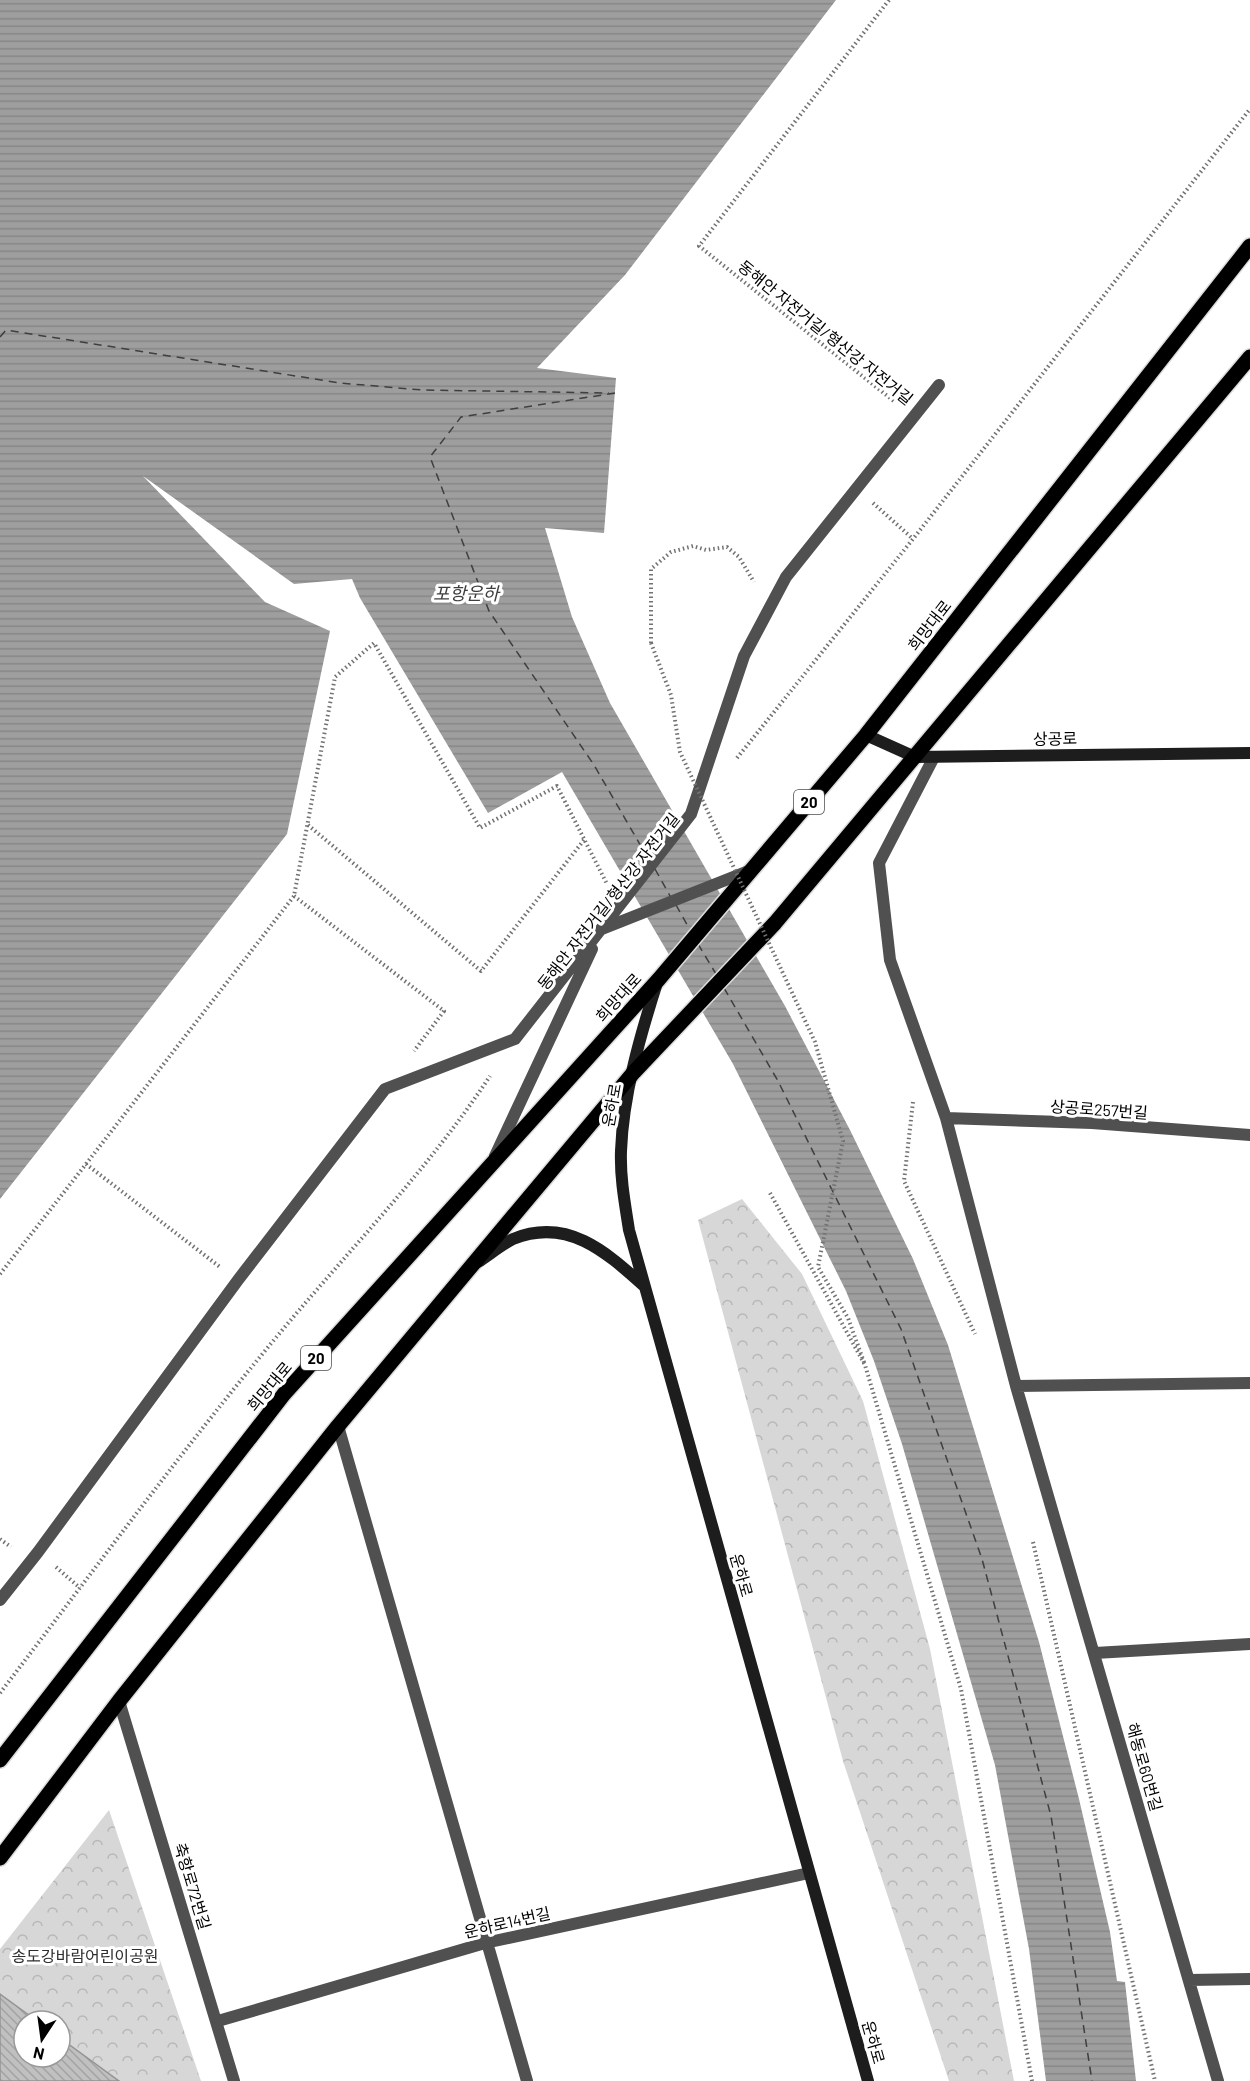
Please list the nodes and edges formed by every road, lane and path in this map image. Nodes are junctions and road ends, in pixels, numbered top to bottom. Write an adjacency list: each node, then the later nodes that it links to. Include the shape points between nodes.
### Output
1 (888, 0): 6 (path, 동해안 자전거길/형산강 자전거길, via 699,246)
2 (1250, 109): 8 (path)
3 (1250, 246): 10 (main road, 희망대로)
4 (1250, 357): 12 (main road)
5 (939, 385): 6 (street)
6 (914, 417): 7 (street)
7 (856, 488): 8 (path); 15 (street, via 786,577 764,616 744,656)
8 (914, 538): 14 (path)
9 (756, 589): 39 (path, bridge, via 739,557 727,547 706,550 693,546 671,552 651,569 651,643 671,695 680,752 814,1042 843,1141 818,1267 848,1318)
10 (866, 735): 12 (street, 상공로); 20 (main road, 희망대로 / 20)
11 (1250, 753): 13 (street, 상공로)
12 (915, 757): 13 (street, 상공로); 26 (main road, via 775,923)
13 (934, 757): 29 (street, 해동로60번길, via 879,863 890,960)
14 (736, 759)
15 (702, 783): 17 (path, 동해안 자전거길/형산강 자전거길)
16 (706, 796): 17 (path)
17 (693, 809): 22 (street)
18 (307, 825): 19 (path, via 481,971); 19 (path, via 335,677 374,643 480,828 557,786); 21 (path)
19 (584, 840): 22 (path)
20 (752, 870): 23 (street); 24 (main road, 희망대로 / 20)
21 (294, 896): 25 (path, via 444,1011); 31 (path)
22 (618, 907): 23 (street)
23 (601, 929): 32 (street); 36 (street, via 515,1039 385,1089)
24 (659, 979): 26 (street, 운하로); 32 (main road, 희망대로 / 20)
25 (411, 1054)
26 (634, 1072): 34 (main road); 37 (street, 운하로, via 624,1120 622,1187)
27 (491, 1075): 45 (path, via 430,1158 268,1347)
28 (915, 1090): 38 (path, via 904,1181)
29 (946, 1118): 30 (street, 상공로257번길, via 1092,1123); 41 (street, 해동로60번길)
30 (1250, 1135)
31 (86, 1164): 35 (path); 36 (path)
32 (491, 1165): 51 (main road, 희망대로 / 20, via 284,1394)
33 (770, 1193): 39 (path)
34 (469, 1269): 37 (street, via 511,1240 536,1232 562,1232 611,1256); 42 (main road)
35 (0, 1274)
36 (238, 1280): 44 (street)
37 (644, 1286): 53 (street, 운하로)
38 (977, 1339)
39 (865, 1365): 61 (path, via 961,1689)
40 (1250, 1383): 41 (street)
41 (1016, 1386): 48 (street, 해동로60번길)
42 (338, 1426): 50 (main road); 54 (street)
43 (1031, 1533): 62 (path)
44 (38, 1552): 45 (path); 46 (street)
45 (80, 1588): 49 (path)
46 (0, 1600)
47 (1250, 1644): 48 (street)
48 (1095, 1653): 56 (street, 해동로60번길)
49 (0, 1693)
50 (119, 1701): 52 (main road); 57 (street, 축항로72번길)
51 (0, 1760)
52 (0, 1858)
53 (809, 1873): 54 (street, 운하로14번길); 60 (street, 운하로)
54 (485, 1942): 57 (street, 운하로14번길); 59 (street)
55 (1250, 1979): 56 (street)
56 (1189, 1980): 63 (street, 해동로60번길)
57 (218, 2021): 58 (street, 축항로72번길)
58 (234, 2081)
59 (527, 2081)
60 (868, 2081)
61 (1032, 2081)
62 (1155, 2081)
63 (1218, 2081)

